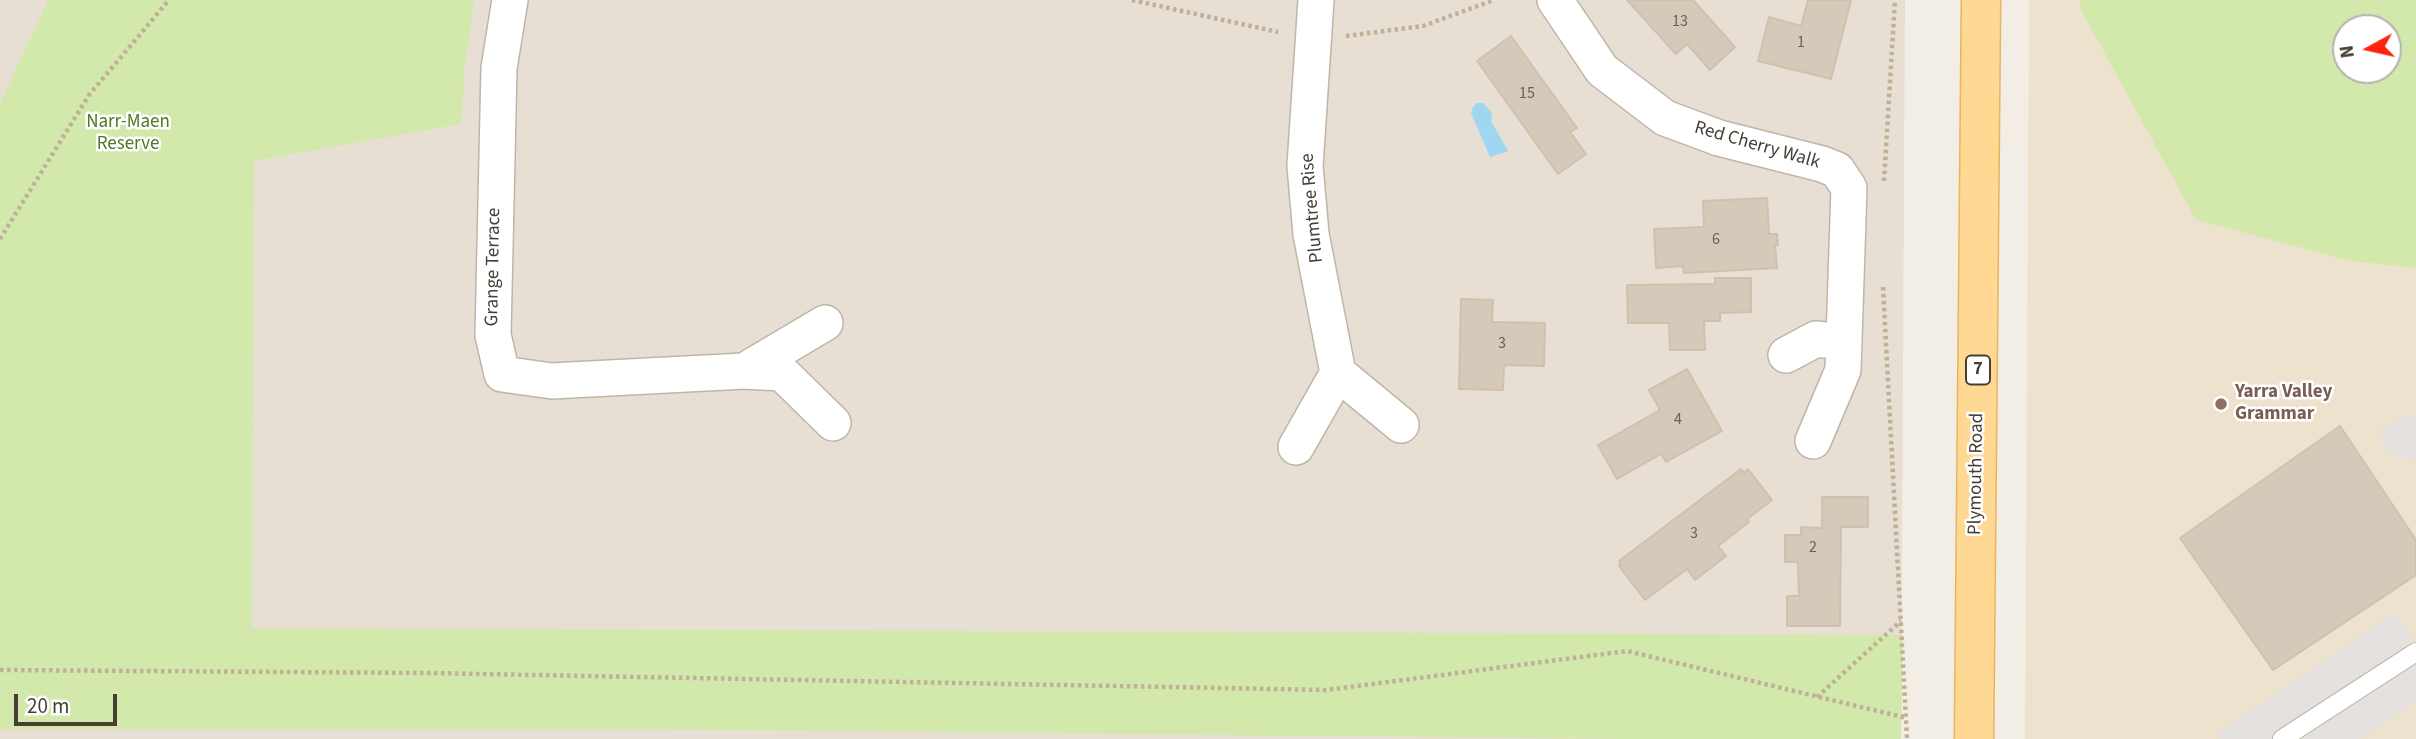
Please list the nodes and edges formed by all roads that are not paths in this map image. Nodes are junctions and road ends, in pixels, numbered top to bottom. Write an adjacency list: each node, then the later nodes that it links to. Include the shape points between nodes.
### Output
1 (510, 0): 8 (street, Grange Terrace, via 499,68 493,335 502,374 552,381)
2 (1316, 0): 9 (street, Plumtree Rise, via 1305,166 1311,234)
3 (1555, 0): 6 (street, Red Cherry Walk, via 1602,70 1665,118 1719,138 1837,170 1849,188)
4 (1981, 0): 15 (main road, Plymouth Road / 7)
5 (825, 323): 8 (street, Grange Terrace)
6 (1844, 342): 7 (street, via 1816,340); 12 (street, Red Cherry Walk, via 1843,370)
7 (1786, 355)
8 (744, 371): 10 (street, Grange Terrace, via 782,373)
9 (1338, 373): 11 (street); 13 (street)
10 (833, 423)
11 (1401, 425)
12 (1813, 441)
13 (1296, 447)
14 (2416, 652): 16 (lane)
15 (1974, 739)
16 (2282, 739)

